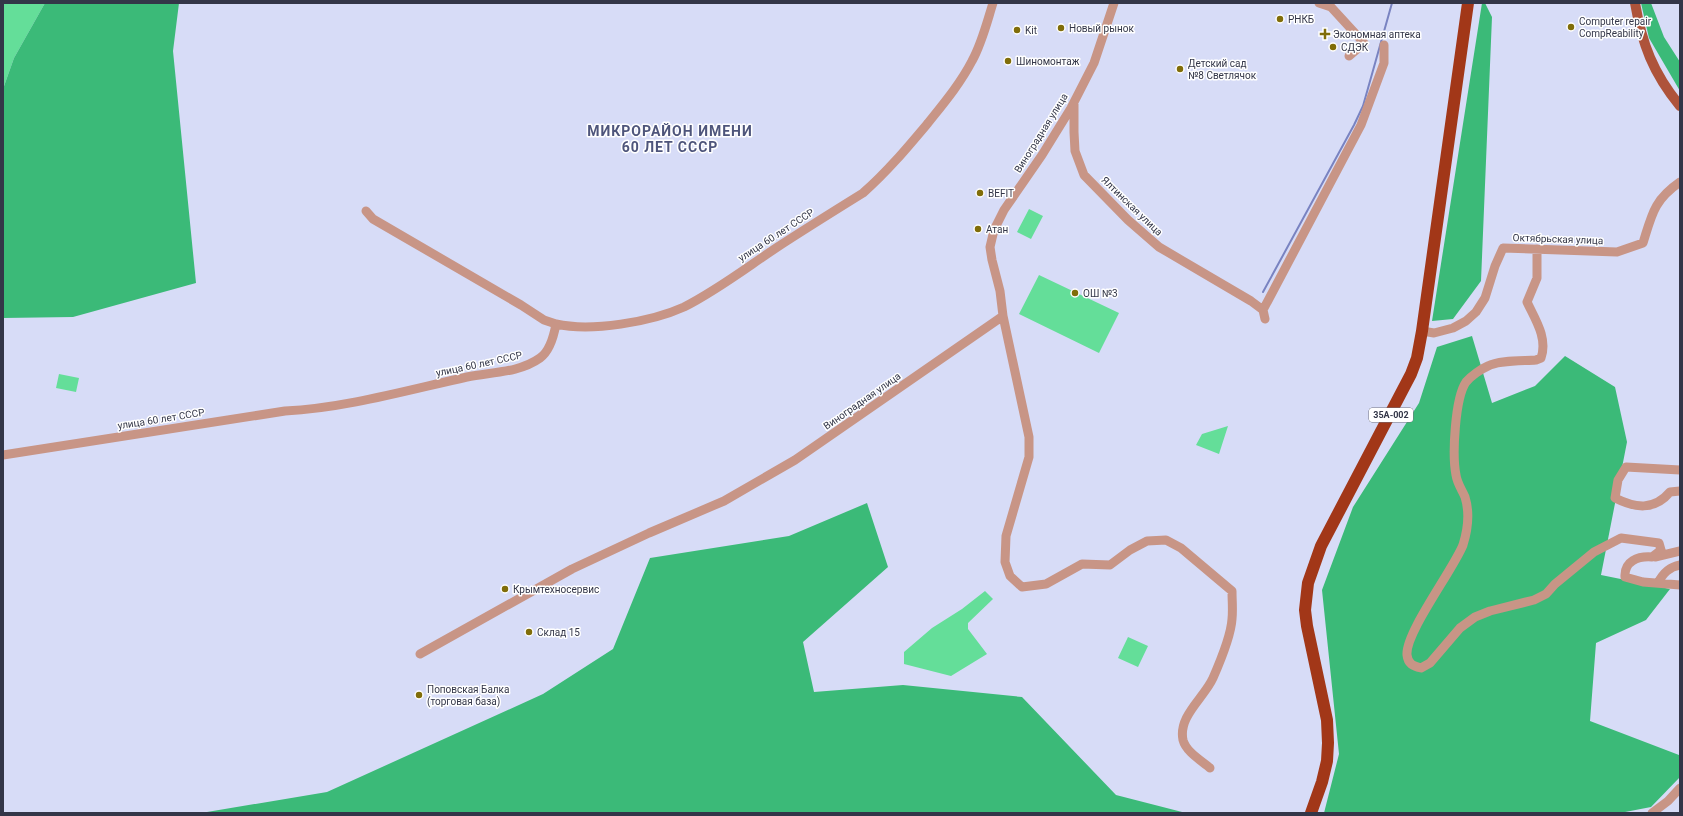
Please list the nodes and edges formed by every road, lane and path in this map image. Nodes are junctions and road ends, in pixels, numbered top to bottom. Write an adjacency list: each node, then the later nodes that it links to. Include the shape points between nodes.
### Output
1 (994, 3): 15 (street, улица 60 лет СССР, via 973,60 960,82 894,164 863,193 684,307 667,314 613,326 568,327)
2 (1114, 3): 9 (street, Виноградная улица, via 1094,63)
3 (1319, 3): 6 (street)
4 (1468, 3): 16 (highway, 35А-002)
5 (1635, 3): 10 (main road, via 1640,32 1652,65)
6 (1332, 5): 8 (street, via 1364,43)
7 (1384, 45): 9 (street, Ялтинская улица, via 1384,63 1361,125 1264,315 1251,301 1159,247 1084,175 1075,152)
8 (1349, 56)
9 (1074, 102): 14 (street, Виноградная улица, via 1004,210 994,230 990,247)
10 (1680, 106)
11 (1680, 182): 13 (street, Октябрьская улица, via 1657,204 1643,243 1617,252)
12 (366, 211): 15 (street, via 373,220 544,320)
13 (1537, 249): 16 (street, Октябрьская улица, via 1503,248 1494,266 1485,298 1476,312 1453,328 1434,333); 21 (street, via 1537,278 1527,302 1540,327 1543,352 1541,358 1536,360 1489,365 1466,382 1456,421 1454,459 1456,476 1467,507 1466,535 1460,553 1417,627 1408,649 1409,661 1413,666 1421,668 1430,663 1460,628 1475,617 1534,600 1546,594 1594,552 1621,538 1659,543 1661,550)
14 (1003, 316): 25 (street, Виноградная улица, via 795,460 724,501 649,532 572,569); 26 (street, via 1029,437 1029,457 1006,536 1005,562 1010,576 1022,587 1046,584 1082,564 1110,564 1147,541 1166,540 1181,548 1232,591 1232,620 1213,678 1183,726 1183,742 1188,750)
15 (556, 324): 17 (street, улица 60 лет СССР, via 553,339 541,358 524,367 316,409 285,411)
16 (1422, 331): 28 (highway, 35А-002, via 1411,374 1321,546 1308,583 1305,610 1327,720 1328,743 1327,761)
17 (3, 455)
18 (1680, 470): 19 (street, via 1626,467 1618,480 1615,498 1639,506 1655,505 1664,500 1670,492)
19 (1680, 491)
20 (1680, 551): 21 (street)
21 (1652, 558): 23 (street, via 1643,557 1630,562 1624,570 1624,577)
22 (1680, 565): 23 (street, via 1671,567)
23 (1658, 583): 24 (street)
24 (1680, 585)
25 (420, 654)
26 (1210, 768)
27 (1680, 788): 29 (street)
28 (1310, 813)
29 (1652, 813)

